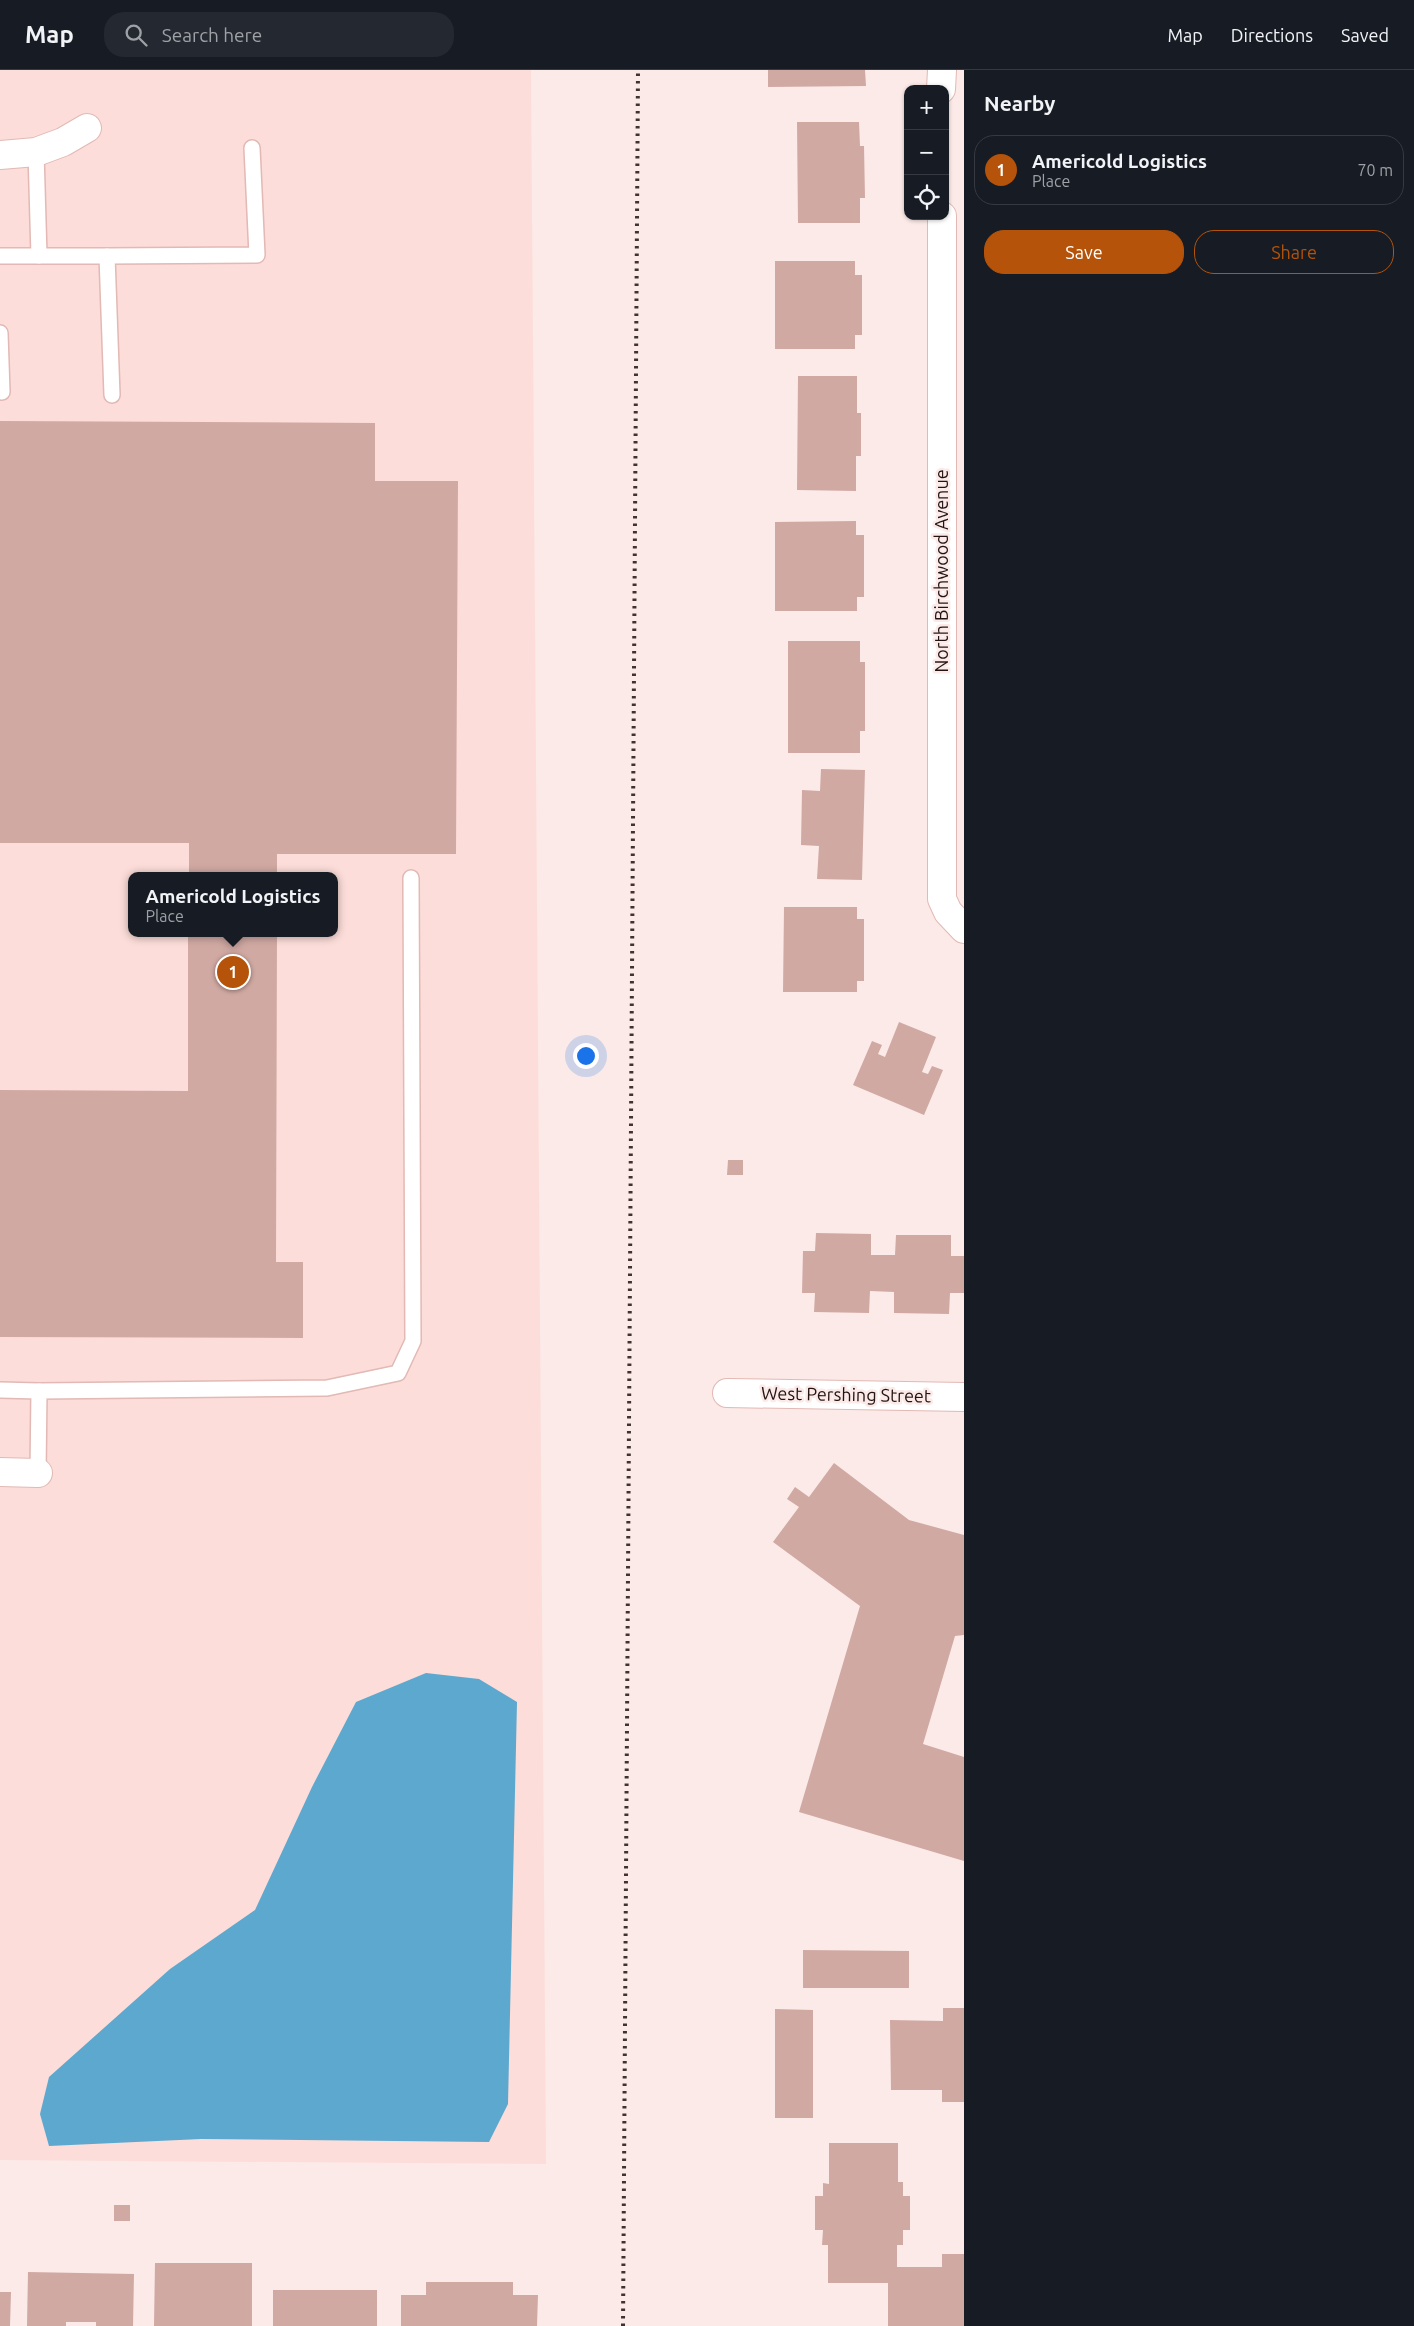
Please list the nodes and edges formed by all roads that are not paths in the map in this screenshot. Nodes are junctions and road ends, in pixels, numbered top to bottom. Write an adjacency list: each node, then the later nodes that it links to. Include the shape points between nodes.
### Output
1 (942, 70): 2 (street)
2 (941, 85)
3 (87, 128): 5 (street)
4 (252, 148): 10 (lane, via 257,254)
5 (36, 152): 6 (street); 9 (lane)
6 (0, 155)
7 (942, 220): 14 (street, North Birchwood Avenue)
8 (0, 256): 9 (lane)
9 (39, 256): 10 (lane)
10 (107, 256): 13 (lane)
11 (0, 334): 12 (lane)
12 (2, 392)
13 (112, 395)
14 (953, 485): 16 (street, North Birchwood Avenue, via 942,899)
15 (411, 878): 18 (lane, via 413,1340 398,1373 327,1388)
16 (960, 926)
17 (0, 1390): 18 (lane)
18 (39, 1391): 22 (lane)
19 (727, 1393): 20 (street, West Pershing Street)
20 (964, 1397)
21 (0, 1472): 22 (street)
22 (38, 1473)

